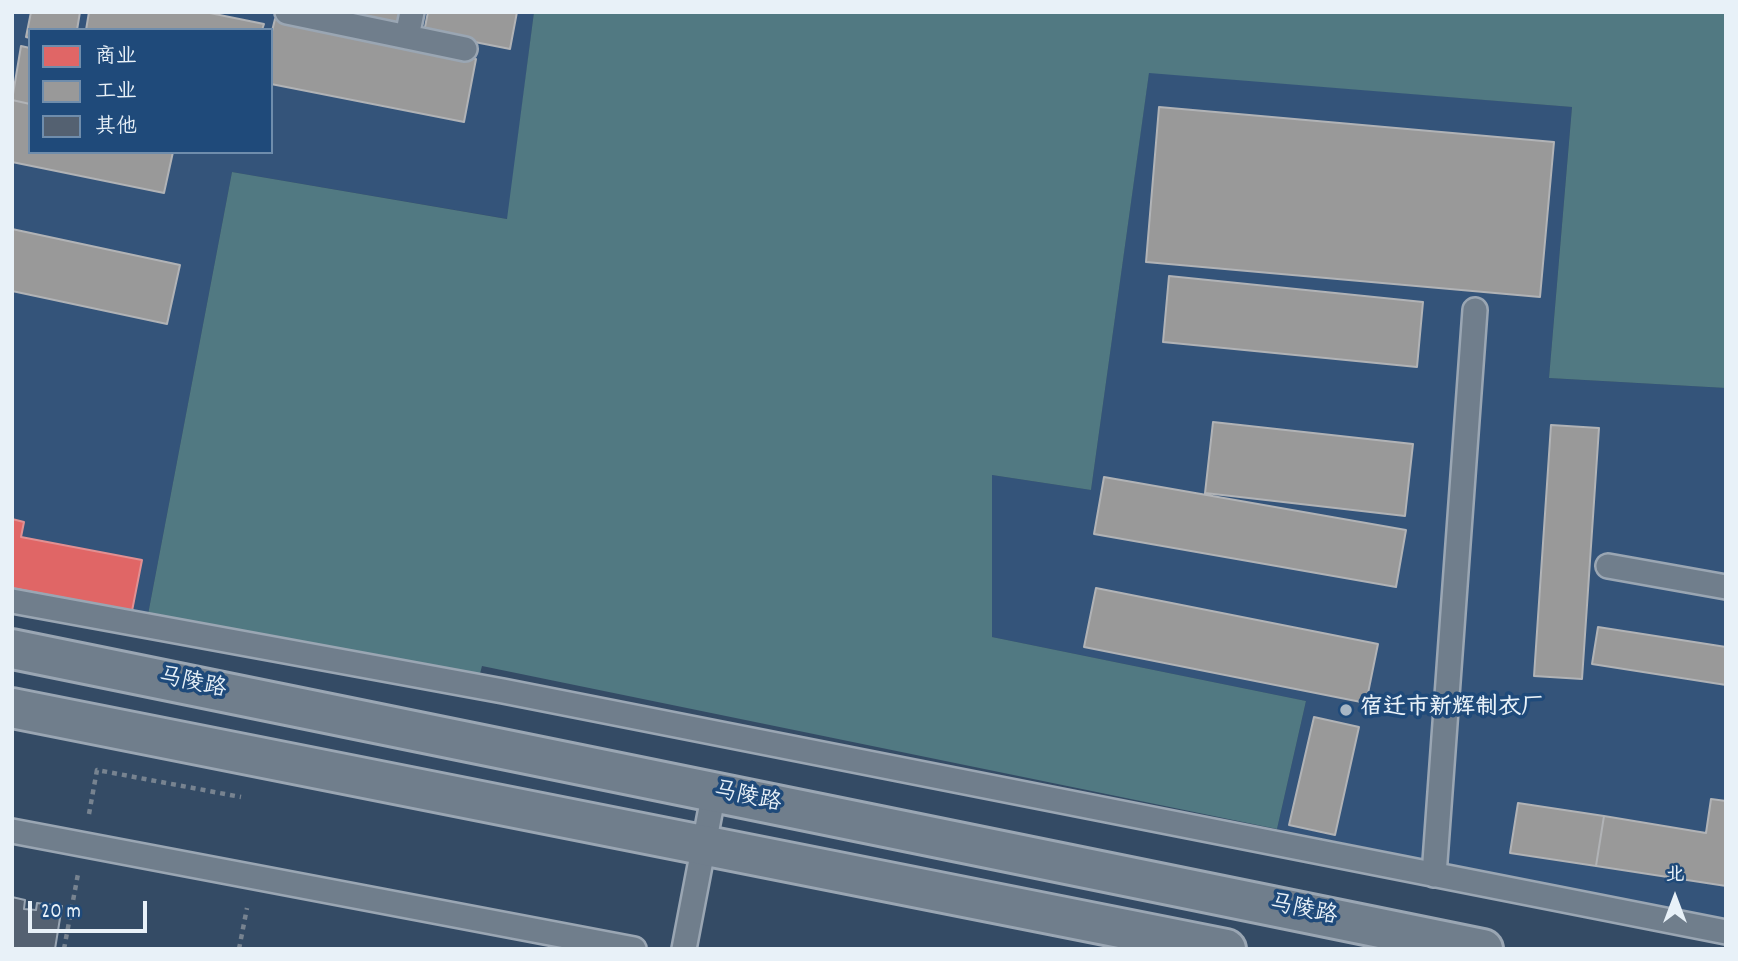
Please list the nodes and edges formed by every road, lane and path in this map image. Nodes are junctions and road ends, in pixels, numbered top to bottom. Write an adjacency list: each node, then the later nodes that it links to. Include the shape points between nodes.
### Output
1 (287, 12): 3 (lane)
2 (412, 12): 3 (lane)
3 (407, 37): 4 (lane)
4 (465, 49)
5 (1475, 310): 16 (lane)
6 (1608, 566): 7 (lane)
7 (1726, 587)
8 (12, 601): 16 (lane, via 531,696)
9 (12, 649): 11 (street, 马陵路)
10 (12, 708): 15 (street)
11 (714, 792): 15 (lane); 24 (street, 马陵路)
12 (247, 798): 14 (path, via 97,770)
13 (12, 831): 14 (lane)
14 (83, 844): 17 (lane); 19 (path)
15 (703, 845): 22 (lane); 23 (street)
16 (1434, 875): 18 (lane)
17 (253, 876): 20 (path); 21 (lane)
18 (1726, 932)
19 (64, 949)
20 (239, 949)
21 (634, 949)
22 (684, 949)
23 (1226, 949)
24 (1482, 949)

